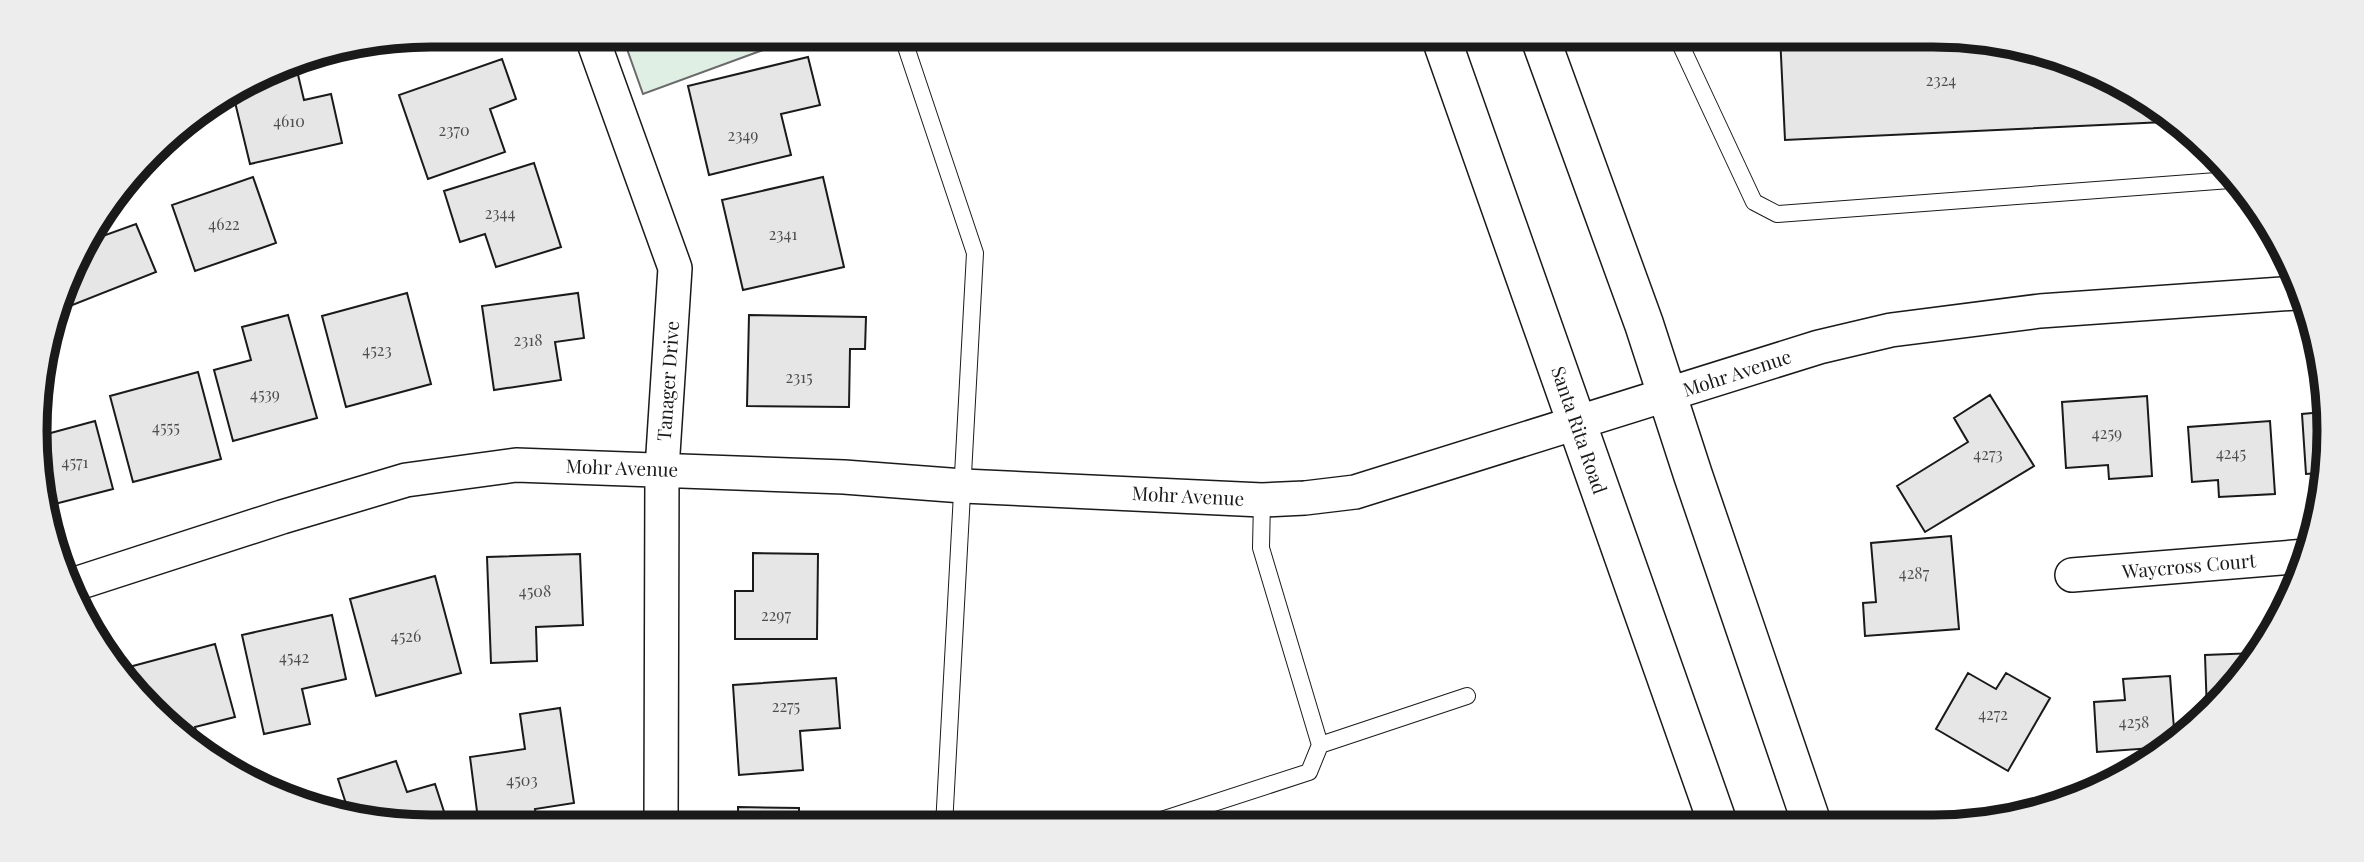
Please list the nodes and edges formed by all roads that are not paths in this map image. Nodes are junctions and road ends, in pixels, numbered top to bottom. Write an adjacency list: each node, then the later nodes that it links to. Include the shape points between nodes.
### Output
1 (595, 47): 10 (street, Tanager Drive, via 675,268)
2 (906, 47): 11 (lane, via 975,253)
3 (1444, 47): 9 (main road, Santa Rita Road)
4 (1543, 47): 8 (main road)
5 (1682, 47): 6 (lane, via 1754,202 1777,215)
6 (2224, 180)
7 (2291, 293): 8 (street, Mohr Avenue, via 2040,311 1891,330 1819,347)
8 (1667, 395): 9 (street, Mohr Avenue); 22 (main road)
9 (1577, 423): 12 (street, Mohr Avenue, via 1355,492); 21 (main road, Santa Rita Road)
10 (663, 469): 11 (street, Mohr Avenue); 15 (street, Mohr Avenue, via 516,465 407,481); 18 (street, Tanager Drive)
11 (963, 486): 12 (street, Mohr Avenue); 19 (lane)
12 (1262, 500): 17 (lane, via 1261,548)
13 (2295, 557): 14 (street, Waycross Court)
14 (2072, 575)
15 (78, 582)
16 (1467, 696): 17 (lane)
17 (1320, 745): 20 (lane, via 1308,772)
18 (661, 815)
19 (945, 815)
20 (1177, 815)
21 (1715, 815)
22 (1809, 815)

